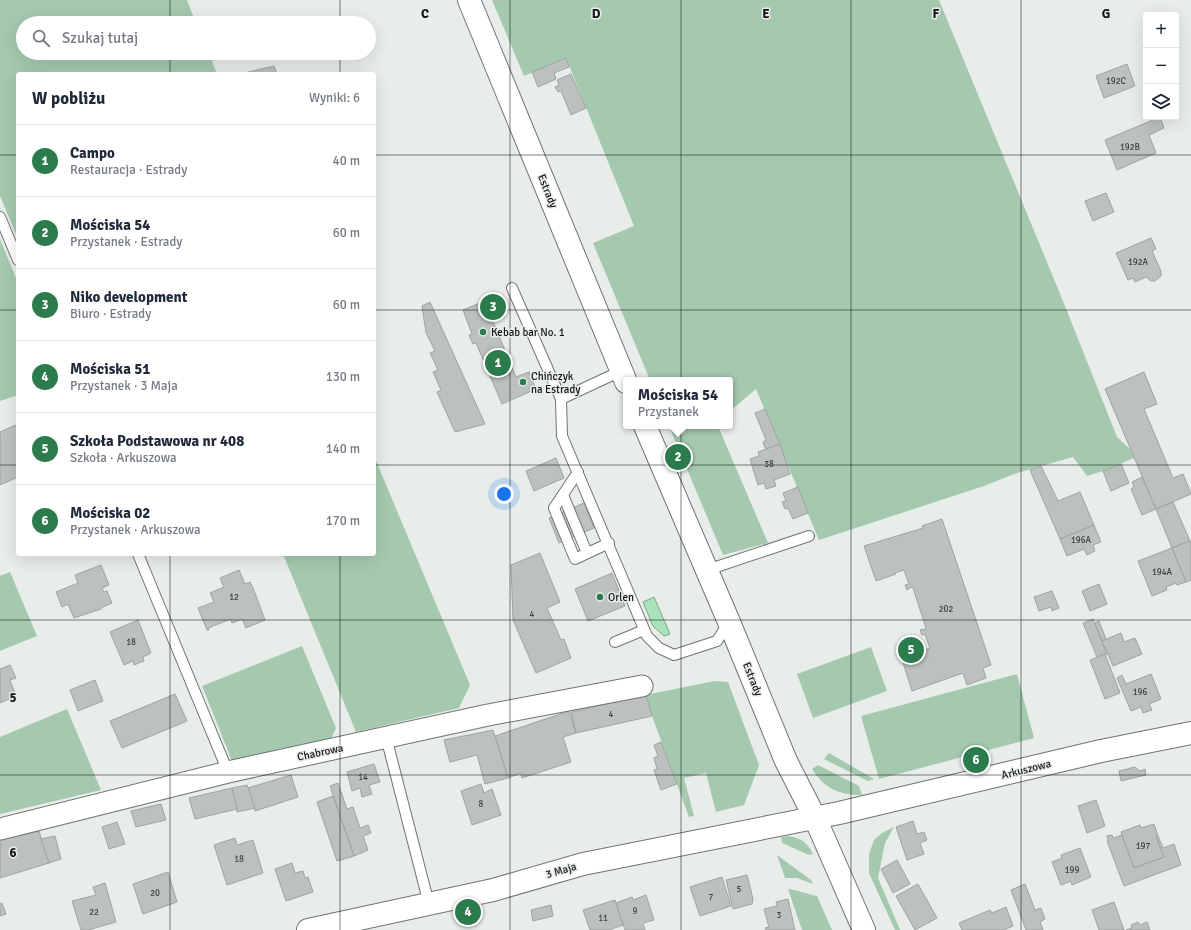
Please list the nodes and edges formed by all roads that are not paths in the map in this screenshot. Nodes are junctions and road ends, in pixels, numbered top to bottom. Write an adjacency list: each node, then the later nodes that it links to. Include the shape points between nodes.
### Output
1 (469, 0): 5 (main road, Estrady)
2 (0, 216): 3 (lane)
3 (16, 255)
4 (512, 288): 6 (lane)
5 (624, 376): 6 (lane)
6 (561, 399): 8 (lane, via 562,436)
7 (646, 429): 14 (main road, Estrady)
8 (578, 472): 9 (lane); 11 (lane)
9 (563, 495): 12 (lane); 12 (lane, via 554,508 574,559)
10 (809, 536): 14 (lane)
11 (609, 543): 12 (lane); 16 (lane)
12 (587, 553)
13 (139, 556): 21 (lane)
14 (707, 570): 15 (main road, Estrady)
15 (729, 622): 16 (lane, via 717,642 674,655 659,648); 22 (main road, Estrady, via 786,761)
16 (644, 630): 17 (lane)
17 (615, 642)
18 (642, 686): 20 (street, Chabrowa)
19 (1191, 734): 22 (main road, Arkuszowa, via 1101,751)
20 (386, 737): 21 (street, Chabrowa); 24 (lane)
21 (228, 772): 23 (street, Chabrowa)
22 (815, 818): 24 (main road, 3 Maja, via 583,864 493,890); 26 (main road, Estrady)
23 (0, 829)
24 (429, 904): 25 (main road, 3 Maja)
25 (308, 930)
26 (864, 930)

